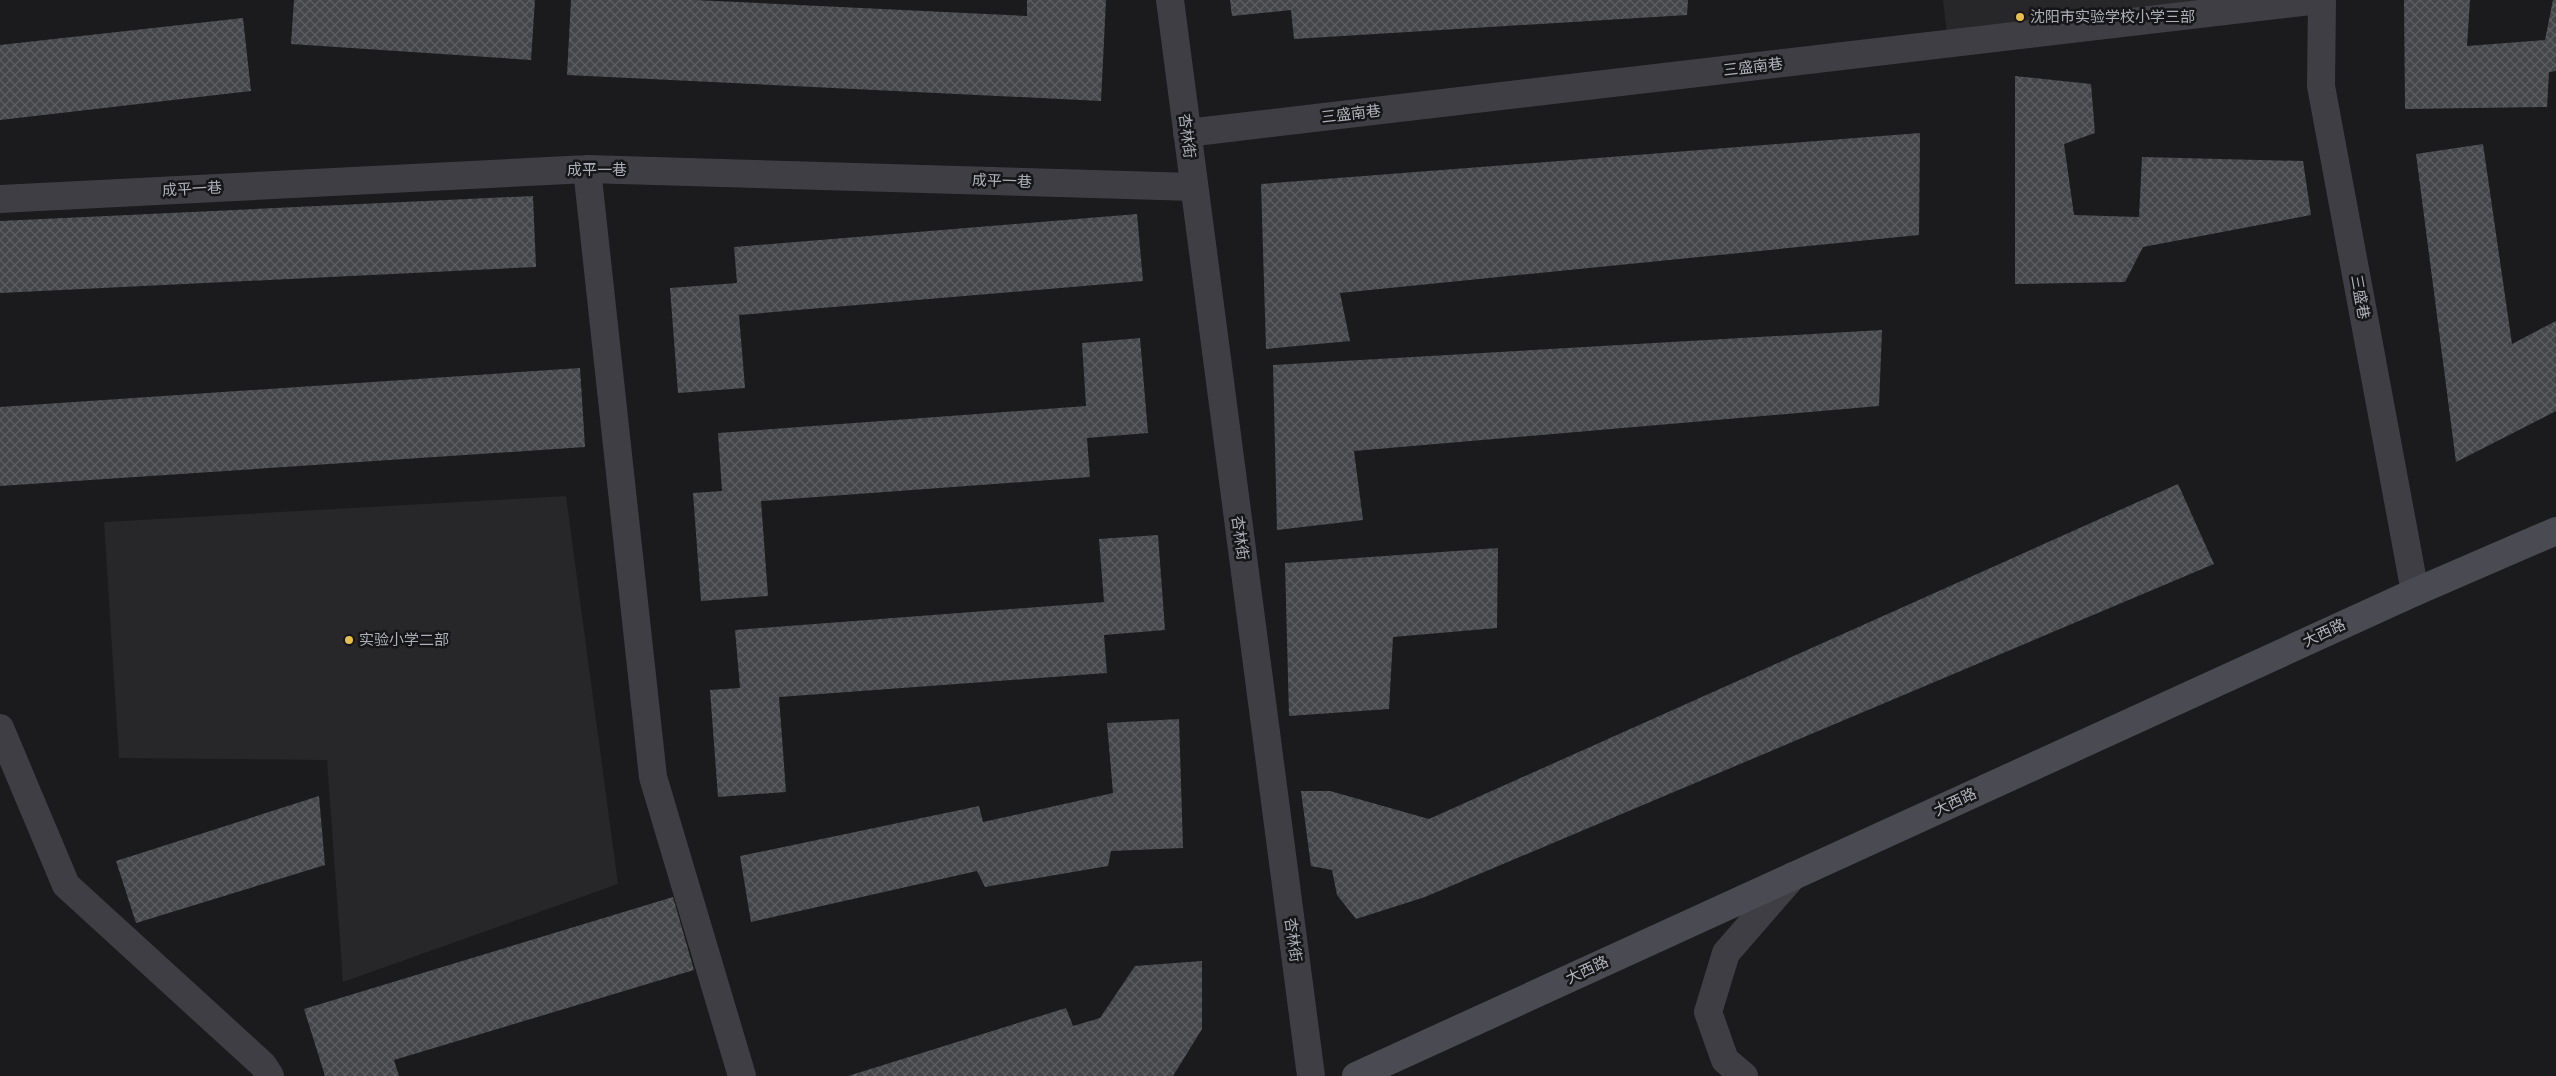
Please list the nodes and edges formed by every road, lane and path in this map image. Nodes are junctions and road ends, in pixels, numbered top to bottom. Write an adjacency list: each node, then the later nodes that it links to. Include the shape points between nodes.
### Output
1 (1170, 0): 3 (street, 杏林街)
2 (2321, 0): 3 (street, 三盛南巷); 8 (street, 三盛巷, via 2321,86)
3 (1187, 133): 5 (street, 杏林街)
4 (587, 169): 5 (street, 成平一巷); 6 (street, 成平一巷); 12 (street, via 652,777)
5 (1194, 187): 13 (street, 杏林街)
6 (0, 200)
7 (2556, 531): 8 (main road, 大西路)
8 (2415, 592): 10 (main road, 大西路)
9 (0, 728): 11 (street, via 66,885 264,1064)
10 (1793, 876): 14 (main road, 大西路); 15 (street, via 1726,953 1708,1012 1725,1060)
11 (270, 1076)
12 (742, 1076)
13 (1311, 1076)
14 (1356, 1076)
15 (1744, 1076)

